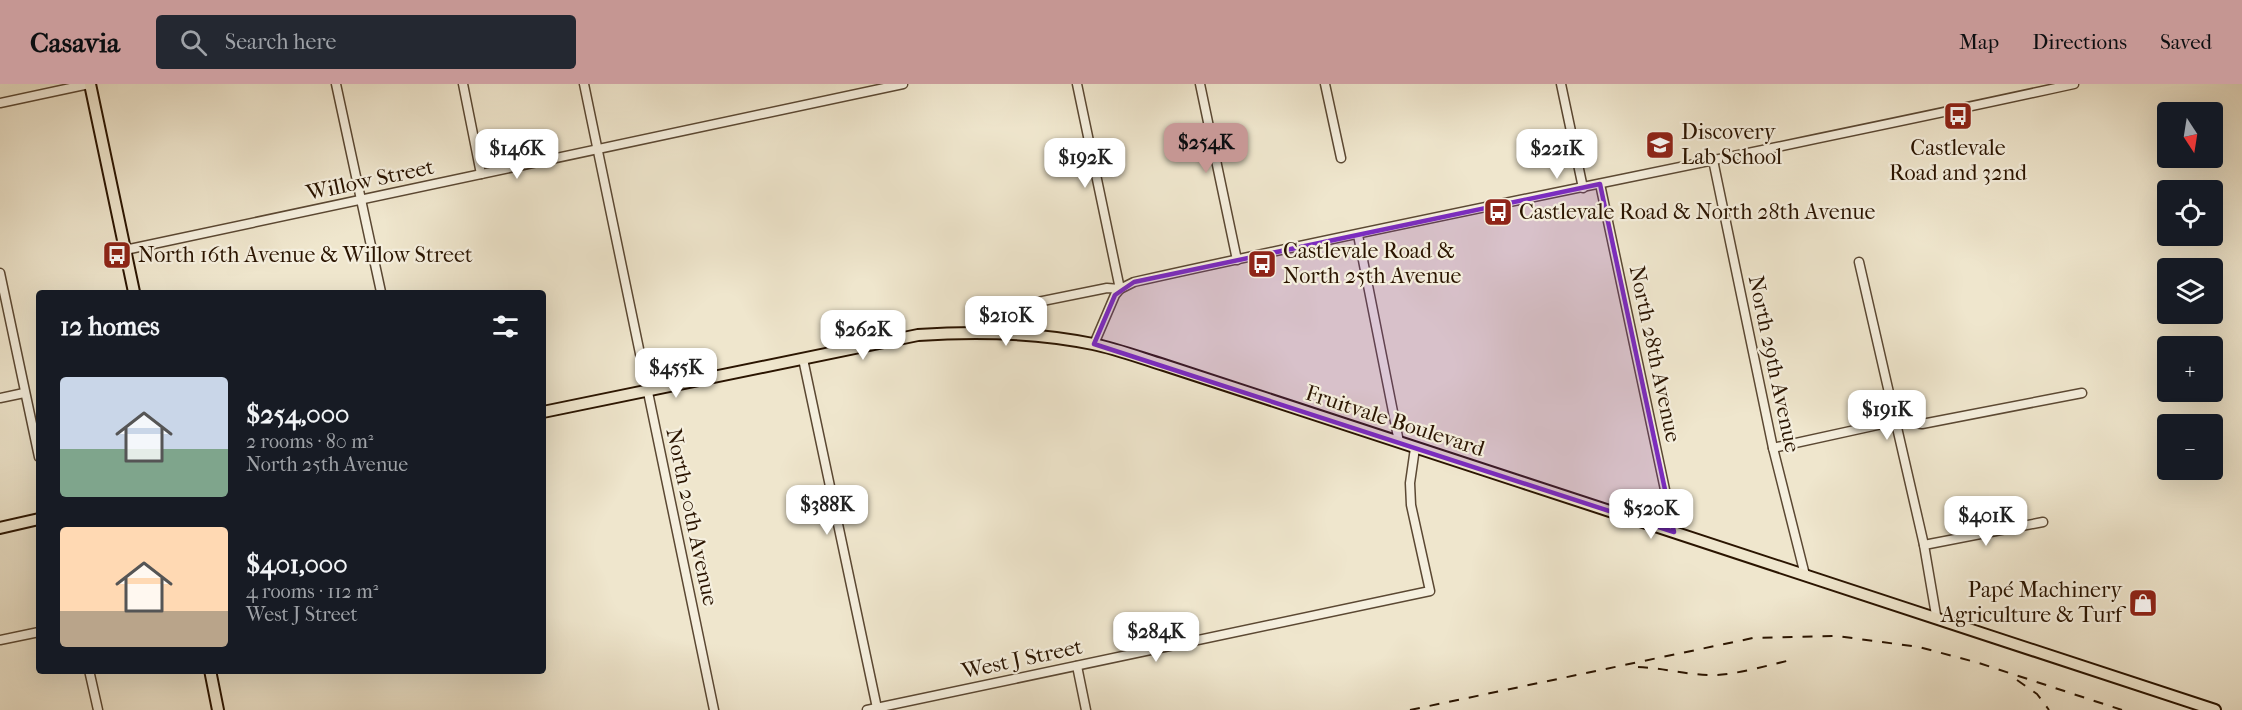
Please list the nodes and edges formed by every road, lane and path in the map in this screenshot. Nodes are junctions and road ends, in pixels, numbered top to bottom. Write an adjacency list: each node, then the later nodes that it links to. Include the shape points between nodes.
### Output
1 (90, 84): 11 (street); 20 (main road)
2 (336, 84): 18 (street)
3 (463, 84): 15 (street)
4 (584, 84): 12 (street, North 20th Avenue)
5 (903, 84): 12 (street, Willow Street)
6 (1077, 84): 24 (street)
7 (1200, 84): 21 (street)
8 (1325, 84): 13 (street)
9 (1560, 84): 17 (street)
10 (2068, 85): 14 (street)
11 (0, 104)
12 (598, 148): 15 (street, Willow Street); 30 (street, North 20th Avenue)
13 (1341, 158)
14 (1713, 160): 16 (street); 39 (street, North 29th Avenue)
15 (481, 174): 18 (street, Willow Street)
16 (1600, 184): 17 (street); 43 (street, North 28th Avenue)
17 (1582, 188): 19 (street)
18 (363, 200): 20 (street, Willow Street); 26 (street)
19 (1358, 235): 21 (street); 36 (street)
20 (125, 250): 25 (main road)
21 (1237, 260): 24 (street, via 1134,282)
22 (1859, 262): 35 (street)
23 (1, 278): 31 (street)
24 (1120, 289): 27 (street, via 1107,288); 28 (street)
25 (134, 290)
26 (381, 290)
27 (993, 311)
28 (1094, 344): 29 (main road, Fruitvale Boulevard, via 1011,333 961,332 918,335); 36 (main road, Fruitvale Boulevard)
29 (803, 359): 30 (main road, Fruitvale Boulevard); 52 (street)
30 (647, 391): 34 (main road, Fruitvale Boulevard); 55 (street, North 20th Avenue)
31 (24, 393): 33 (street); 37 (street)
32 (2082, 393): 35 (street, via 1922,424)
33 (0, 398)
34 (546, 411)
35 (1896, 421): 39 (street); 44 (street)
36 (1399, 442): 38 (main road, Fruitvale Boulevard)
37 (36, 444)
38 (1415, 448): 43 (main road, Fruitvale Boulevard); 49 (street, West J Street, via 1411,504 1430,591)
39 (1773, 448): 45 (street, North 29th Avenue)
40 (36, 520): 42 (main road)
41 (2043, 522): 44 (street)
42 (0, 528)
43 (1674, 532): 45 (main road, Fruitvale Boulevard)
44 (1924, 545): 46 (street)
45 (1805, 575): 46 (main road, Fruitvale Boulevard)
46 (1936, 615): 58 (main road, Fruitvale Boulevard)
47 (36, 633): 48 (street)
48 (0, 640)
49 (1077, 666): 52 (street, West J Street); 57 (street)
50 (90, 674): 53 (street)
51 (211, 674): 54 (main road)
52 (877, 708): 56 (street, West J Street)
53 (98, 710)
54 (218, 710)
55 (714, 710)
56 (867, 710)
57 (1086, 710)
58 (2215, 710)

